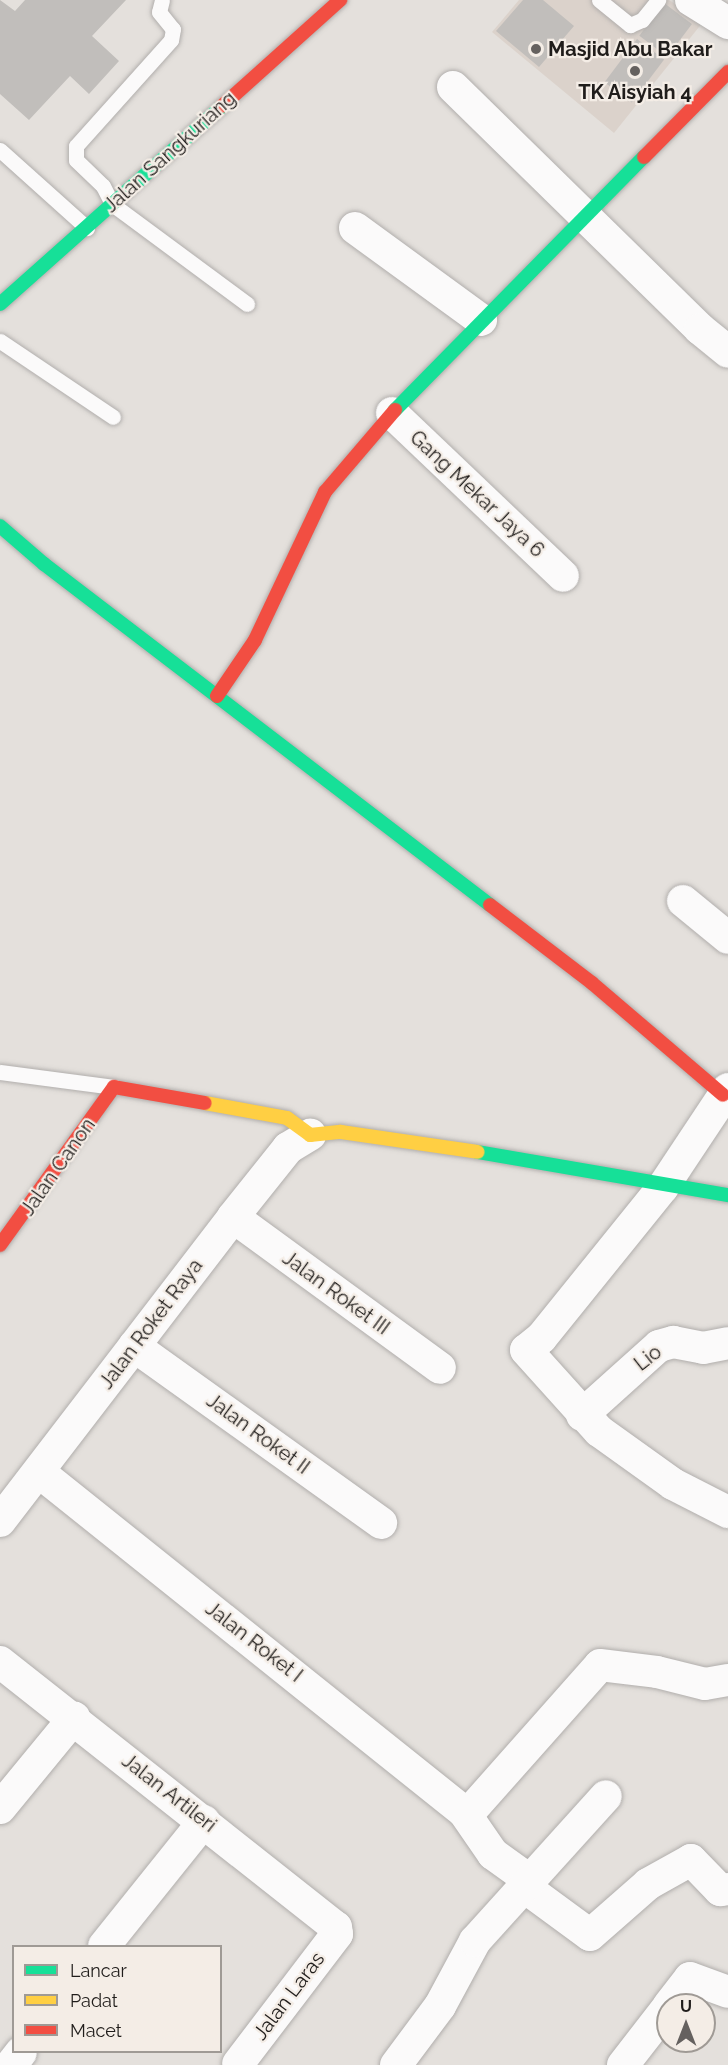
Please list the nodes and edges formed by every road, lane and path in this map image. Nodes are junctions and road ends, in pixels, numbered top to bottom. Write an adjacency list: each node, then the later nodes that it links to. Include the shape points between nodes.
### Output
1 (162, 0): 10 (lane, via 159,12 173,29 171,40 76,146 76,160 103,186)
2 (340, 0): 10 (street, Jalan Sangkuriang)
3 (598, 0): 4 (lane, via 630,25 642,20)
4 (658, 0)
5 (691, 0): 6 (street)
6 (728, 23)
7 (728, 72): 11 (street)
8 (453, 87): 11 (street)
9 (0, 150): 12 (lane)
10 (112, 204): 12 (street, Jalan Sangkuriang); 15 (lane)
11 (585, 216): 16 (street); 18 (street)
12 (87, 228): 14 (street, Jalan Sangkuriang)
13 (355, 228): 16 (street)
14 (0, 304)
15 (247, 304)
16 (481, 320): 19 (street)
17 (0, 341): 20 (lane)
18 (728, 352)
19 (392, 413): 22 (street, Gang Mekar Jaya 6); 23 (street, via 325,492 255,640)
20 (113, 417)
21 (0, 526): 23 (street)
22 (563, 576)
23 (217, 696): 28 (street, via 592,983)
24 (683, 901): 25 (street)
25 (728, 938)
26 (0, 1072): 27 (lane)
27 (114, 1087): 29 (street, via 287,1118); 33 (street, Jalan Canon)
28 (726, 1092): 30 (street)
29 (310, 1135): 30 (street, via 341,1132 427,1143); 32 (street, Jalan Roket Raya, via 288,1148)
30 (663, 1186): 31 (street); 37 (street, via 541,1338 526,1350)
31 (728, 1195)
32 (232, 1217): 35 (street, Jalan Roket Raya); 36 (street, Jalan Roket III)
33 (0, 1245)
34 (728, 1343): 37 (street, Lio, via 703,1348 682,1343 659,1346)
35 (134, 1346): 38 (street, Jalan Roket Raya); 41 (street, Jalan Roket II)
36 (440, 1368)
37 (582, 1415): 39 (street, via 673,1484)
38 (39, 1472): 40 (street, Jalan Roket Raya); 47 (street, Jalan Roket I)
39 (728, 1512)
40 (0, 1521)
41 (381, 1523)
42 (0, 1662): 44 (street, Jalan Artileri)
43 (728, 1680): 47 (street, via 705,1684 657,1672 600,1665)
44 (74, 1718): 46 (street); 48 (street, Jalan Artileri)
45 (606, 1796): 49 (street)
46 (0, 1808)
47 (467, 1815): 49 (street, Jalan Roket I, via 493,1854)
48 (204, 1821): 51 (street, Jalan Artileri); 52 (street)
49 (529, 1885): 50 (street, Jalan Roket I, via 590,1935 648,1884 691,1860 720,1890); 59 (street, via 475,1941 440,2007)
50 (728, 1889)
51 (336, 1927): 57 (street, Jalan Laras, via 337,1934)
52 (106, 1945)
53 (728, 1992): 54 (street, via 690,1978)
54 (679, 1993)
55 (656, 2023): 60 (street)
56 (20, 2053): 58 (street)
57 (238, 2064)
58 (11, 2065)
59 (396, 2065)
60 (623, 2065)

